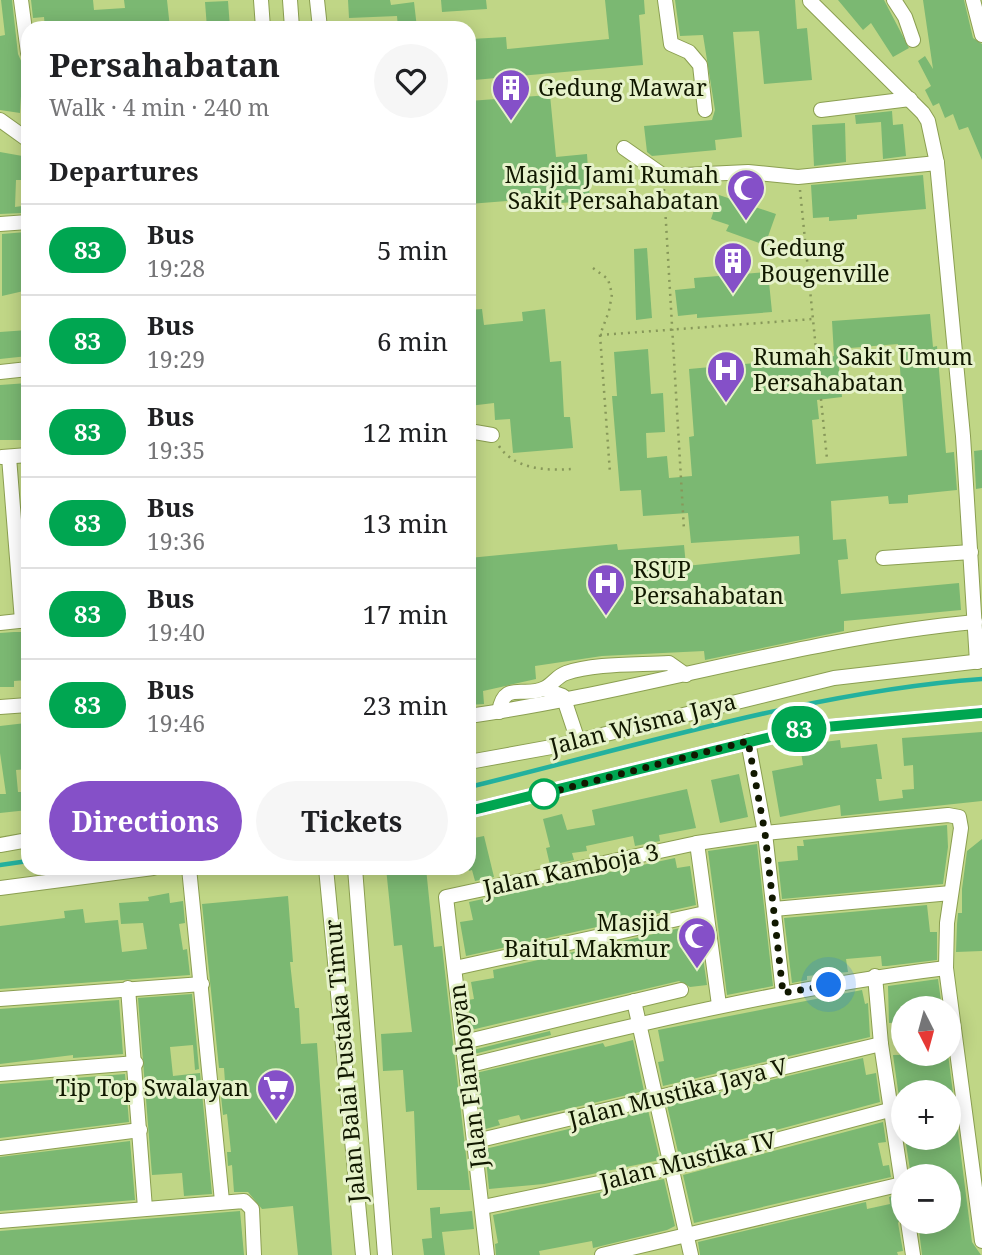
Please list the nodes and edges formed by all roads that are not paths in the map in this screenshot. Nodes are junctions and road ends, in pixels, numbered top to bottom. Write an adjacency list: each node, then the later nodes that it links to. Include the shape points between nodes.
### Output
1 (22, 0): 9 (street)
2 (261, 0): 10 (street)
3 (290, 0): 11 (street)
4 (317, 0): 12 (street)
5 (665, 0): 16 (street, via 671,44 689,52 700,65)
6 (894, 0): 14 (street)
7 (810, 1): 15 (street)
8 (976, 5): 13 (street)
9 (24, 21)
10 (262, 21)
11 (292, 21)
12 (319, 21)
13 (982, 35)
14 (913, 40)
15 (910, 99): 17 (street); 21 (street, via 928,121)
16 (705, 110)
17 (821, 110)
18 (0, 120): 19 (street)
19 (21, 135)
20 (624, 148): 21 (street, via 663,176 748,172 798,177)
21 (937, 163): 29 (street)
22 (21, 222): 23 (street)
23 (0, 224)
24 (21, 370): 25 (street)
25 (0, 372)
26 (476, 432): 27 (street)
27 (492, 435)
28 (4, 457): 32 (street)
29 (976, 533): 30 (street)
30 (975, 556): 31 (street); 34 (street)
31 (883, 558)
32 (21, 590)
33 (21, 621): 35 (street)
34 (975, 622): 36 (street); 38 (street, via 897,630)
35 (0, 623)
36 (980, 662): 47 (street, Jalan Wisma Jaya, via 834,678)
37 (594, 669): 38 (street, via 669,663); 39 (street, via 565,673); 40 (street)
38 (687, 675): 40 (street)
39 (544, 689): 41 (street, via 556,691); 44 (street, via 507,694)
40 (598, 693): 41 (street)
41 (566, 700): 44 (street); 47 (street)
42 (21, 706): 43 (street)
43 (0, 707)
44 (499, 712): 46 (street)
45 (982, 713): 48 (street, Jalan Wisma Jaya, via 803,729)
46 (476, 715)
47 (579, 741): 49 (street, Jalan Wisma Jaya)
48 (748, 741): 50 (street, Jalan Wisma Jaya); 51 (street)
49 (476, 761)
50 (476, 809)
51 (765, 833): 53 (street, Jalan Kamboja 3); 60 (street, Jalan Kamboja 3, via 960,817 960,844); 62 (street)
52 (21, 841): 54 (street)
53 (697, 843): 61 (street, Jalan Kamboja 3); 63 (street)
54 (0, 845)
55 (99, 875): 59 (street)
56 (190, 875): 67 (street)
57 (327, 875): 96 (street, Jalan Balai Pustaka Timur)
58 (356, 875): 97 (street, Jalan Balai Pustaka Timur)
59 (0, 888)
60 (950, 893): 62 (street); 65 (street)
61 (446, 897): 64 (street, Jalan Flamboyan)
62 (774, 909): 70 (street)
63 (705, 913): 64 (street); 73 (street)
64 (455, 968): 75 (street, Jalan Flamboyan)
65 (946, 968): 66 (street); 94 (street)
66 (875, 976): 70 (street); 76 (street)
67 (202, 984): 68 (street); 88 (street)
68 (128, 988): 71 (street); 77 (street)
69 (681, 990): 72 (street)
70 (783, 993): 73 (street)
71 (0, 999)
72 (634, 1001): 74 (street); 75 (street)
73 (719, 1005): 74 (street)
74 (640, 1023): 78 (street); 80 (street)
75 (464, 1042): 78 (street, Jalan Flamboyan)
76 (881, 1044): 80 (street, Jalan Mustika Jaya V); 81 (street)
77 (136, 1063): 79 (street); 83 (street)
78 (466, 1066): 84 (street, Jalan Flamboyan)
79 (0, 1074)
80 (658, 1098): 84 (street, Jalan Mustika Jaya V); 86 (street)
81 (891, 1103)
82 (891, 1109): 86 (street, Jalan Mustika IV)
83 (139, 1130): 85 (street); 90 (street)
84 (476, 1141): 89 (street, Jalan Flamboyan)
85 (0, 1147)
86 (671, 1168): 89 (street, Jalan Mustika IV); 93 (street)
87 (891, 1190): 93 (street)
88 (222, 1201): 90 (street); 95 (street, via 244,1201 252,1209)
89 (483, 1207): 98 (street, Jalan Flamboyan)
90 (145, 1208): 91 (street)
91 (0, 1221)
92 (910, 1234): 101 (street)
93 (687, 1237): 99 (street); 100 (street)
94 (982, 1241)
95 (254, 1255)
96 (363, 1255)
97 (385, 1255)
98 (487, 1255)
99 (602, 1255)
100 (691, 1255)
101 (913, 1255)

